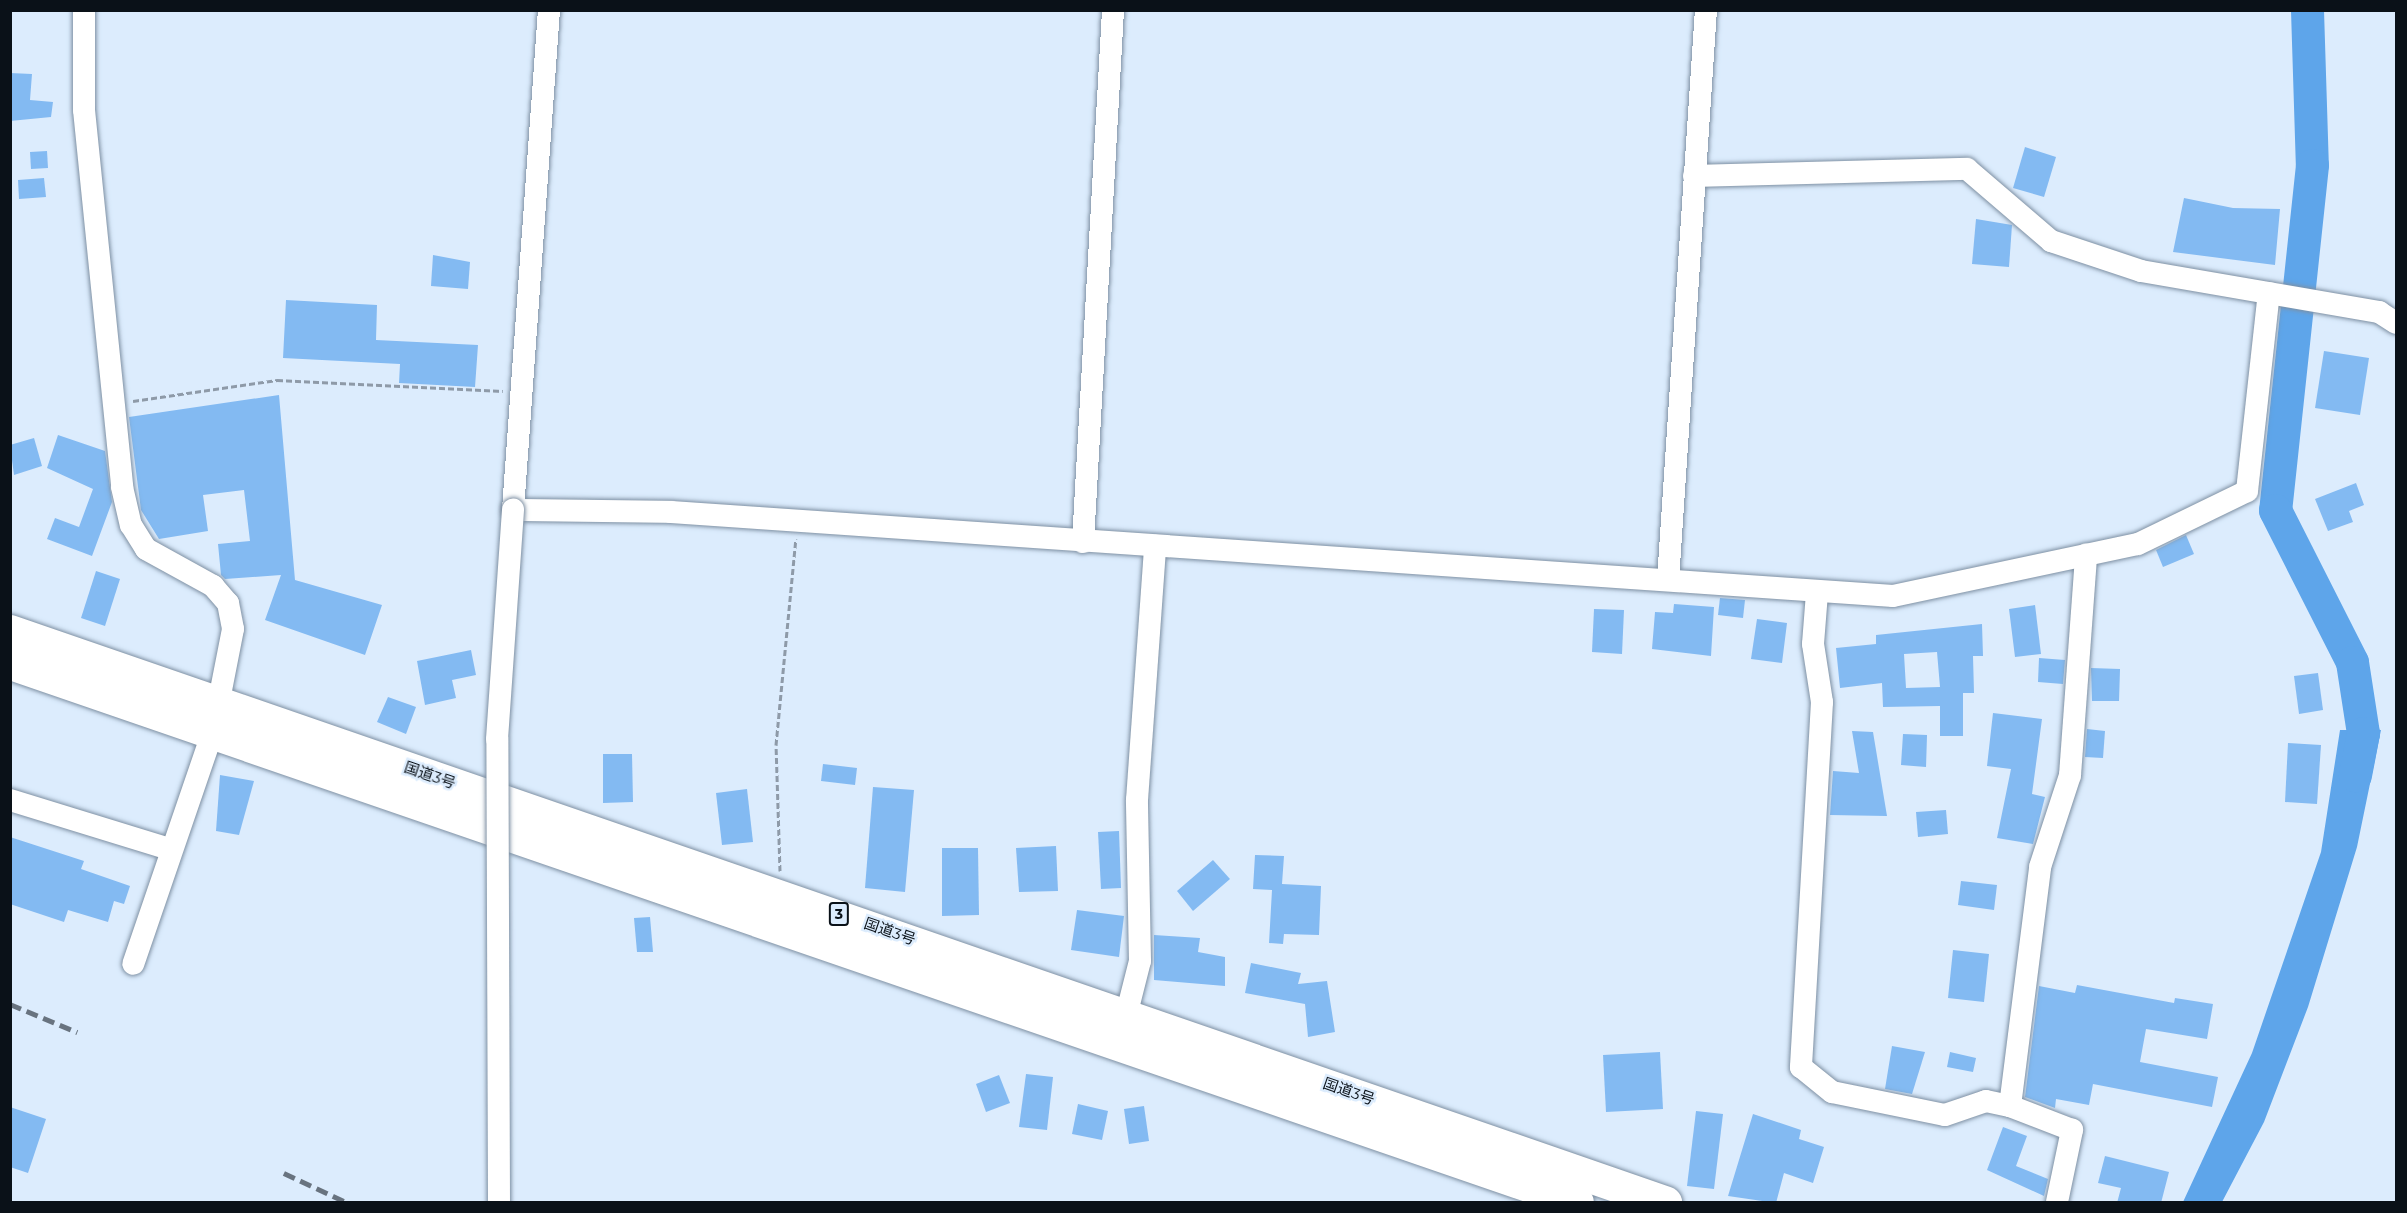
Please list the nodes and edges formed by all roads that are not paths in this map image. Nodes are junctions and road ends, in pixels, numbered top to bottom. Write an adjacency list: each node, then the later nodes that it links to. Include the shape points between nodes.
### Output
1 (84, 10): 16 (street, via 84,110 117,404 122,487 131,525 146,549 213,586 228,603 231,658)
2 (549, 10): 8 (street)
3 (1113, 10): 9 (street)
4 (1706, 10): 5 (street)
5 (1694, 176): 6 (street, via 1968,169 2051,241 2141,271); 12 (street)
6 (2274, 295): 7 (street, via 2379,312); 11 (street, via 2247,491 2138,544)
7 (2397, 323)
8 (513, 510): 9 (street, via 671,512); 22 (street, bridge, via 497,739)
9 (1083, 542): 10 (street)
10 (1155, 546): 12 (street); 20 (street, via 1137,800 1140,961)
11 (2086, 555): 13 (street, via 1893,596); 21 (street, via 2070,776 2040,867)
12 (1668, 580): 13 (street)
13 (1817, 593): 21 (street, via 1813,644 1822,702 1801,1067 1832,1092 1946,1115 1986,1101)
14 (10, 631): 16 (highway, 国道3号 / 3)
15 (10, 663): 16 (highway, 国道3号 / 3)
16 (216, 717): 18 (street); 20 (highway, 国道3号 / 3); 20 (highway, 国道3号 / 3, via 780,893)
17 (10, 800): 18 (street)
18 (169, 849): 19 (street)
19 (134, 964)
20 (1123, 1028): 23 (highway, 国道3号 / 3); 24 (highway, 国道3号 / 3)
21 (2010, 1106): 25 (street, via 2072,1130)
22 (499, 1203)
23 (1577, 1203)
24 (1665, 1203)
25 (2057, 1203)

